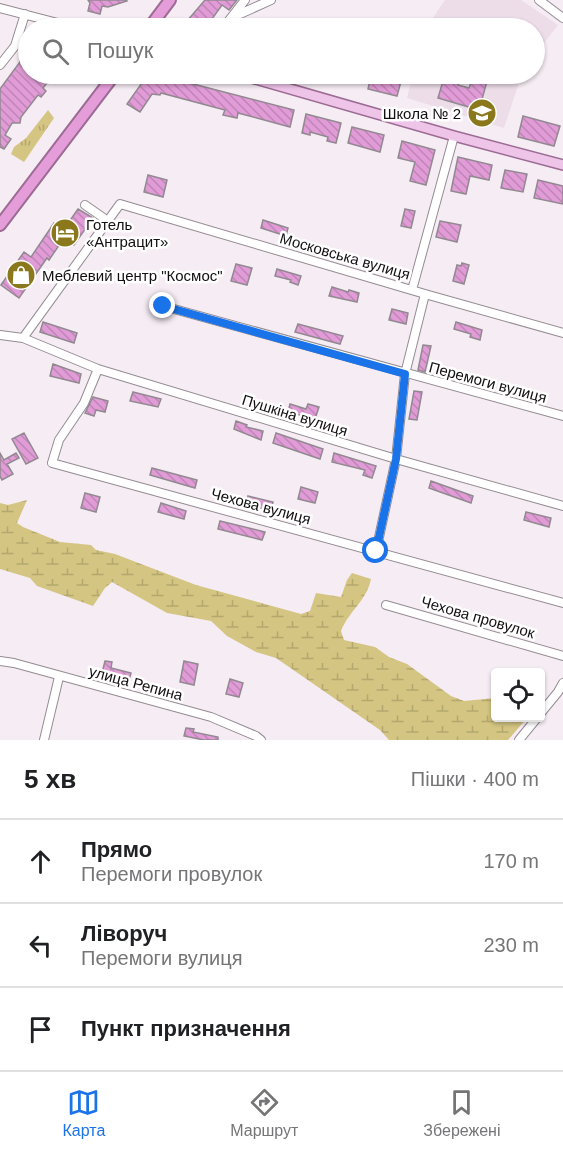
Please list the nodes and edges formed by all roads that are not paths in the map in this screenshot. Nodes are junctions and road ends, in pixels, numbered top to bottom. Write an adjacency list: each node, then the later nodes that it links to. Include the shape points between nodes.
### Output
1 (170, 0): 9 (highway)
2 (245, 0): 10 (street)
3 (272, 0): 10 (street)
4 (539, 0): 11 (street)
5 (0, 8): 6 (street)
6 (25, 14): 7 (street); 8 (street)
7 (24, 18)
8 (40, 18)
9 (156, 18)
10 (231, 18)
11 (563, 18)
12 (18, 36): 13 (street)
13 (0, 65)
14 (107, 84): 20 (highway)
15 (273, 84): 16 (main road)
16 (454, 136): 17 (main road); 21 (street)
17 (563, 165)
18 (85, 205): 19 (street)
19 (108, 221): 21 (street, Московська вулиця, via 120,204); 26 (street)
20 (0, 225)
21 (412, 290): 22 (street, Московська вулиця)
22 (425, 294): 24 (street, Московська вулиця); 28 (street)
23 (163, 306): 28 (street, Перемоги вулиця)
24 (563, 333)
25 (0, 335): 26 (street, Пушкіна вулиця)
26 (23, 338): 27 (street, Пушкіна вулиця)
27 (98, 369): 30 (street, Пушкіна вулиця); 32 (street, Чехова вулиця, via 84,403 59,440 52,463)
28 (405, 374): 29 (street, Перемоги вулиця); 30 (street)
29 (563, 416)
30 (396, 459): 31 (street, Пушкіна вулиця); 32 (street)
31 (563, 506)
32 (376, 551): 33 (street, Чехова вулиця)
33 (563, 603)
34 (386, 605): 35 (street, Чехова провулок)
35 (563, 656)
36 (0, 661): 37 (street, улица Репина)
37 (59, 677): 41 (street); 42 (street, улица Репина, via 211,717)
38 (563, 683): 39 (street)
39 (545, 708)
40 (533, 722): 43 (street)
41 (44, 740)
42 (261, 740)
43 (519, 740)

